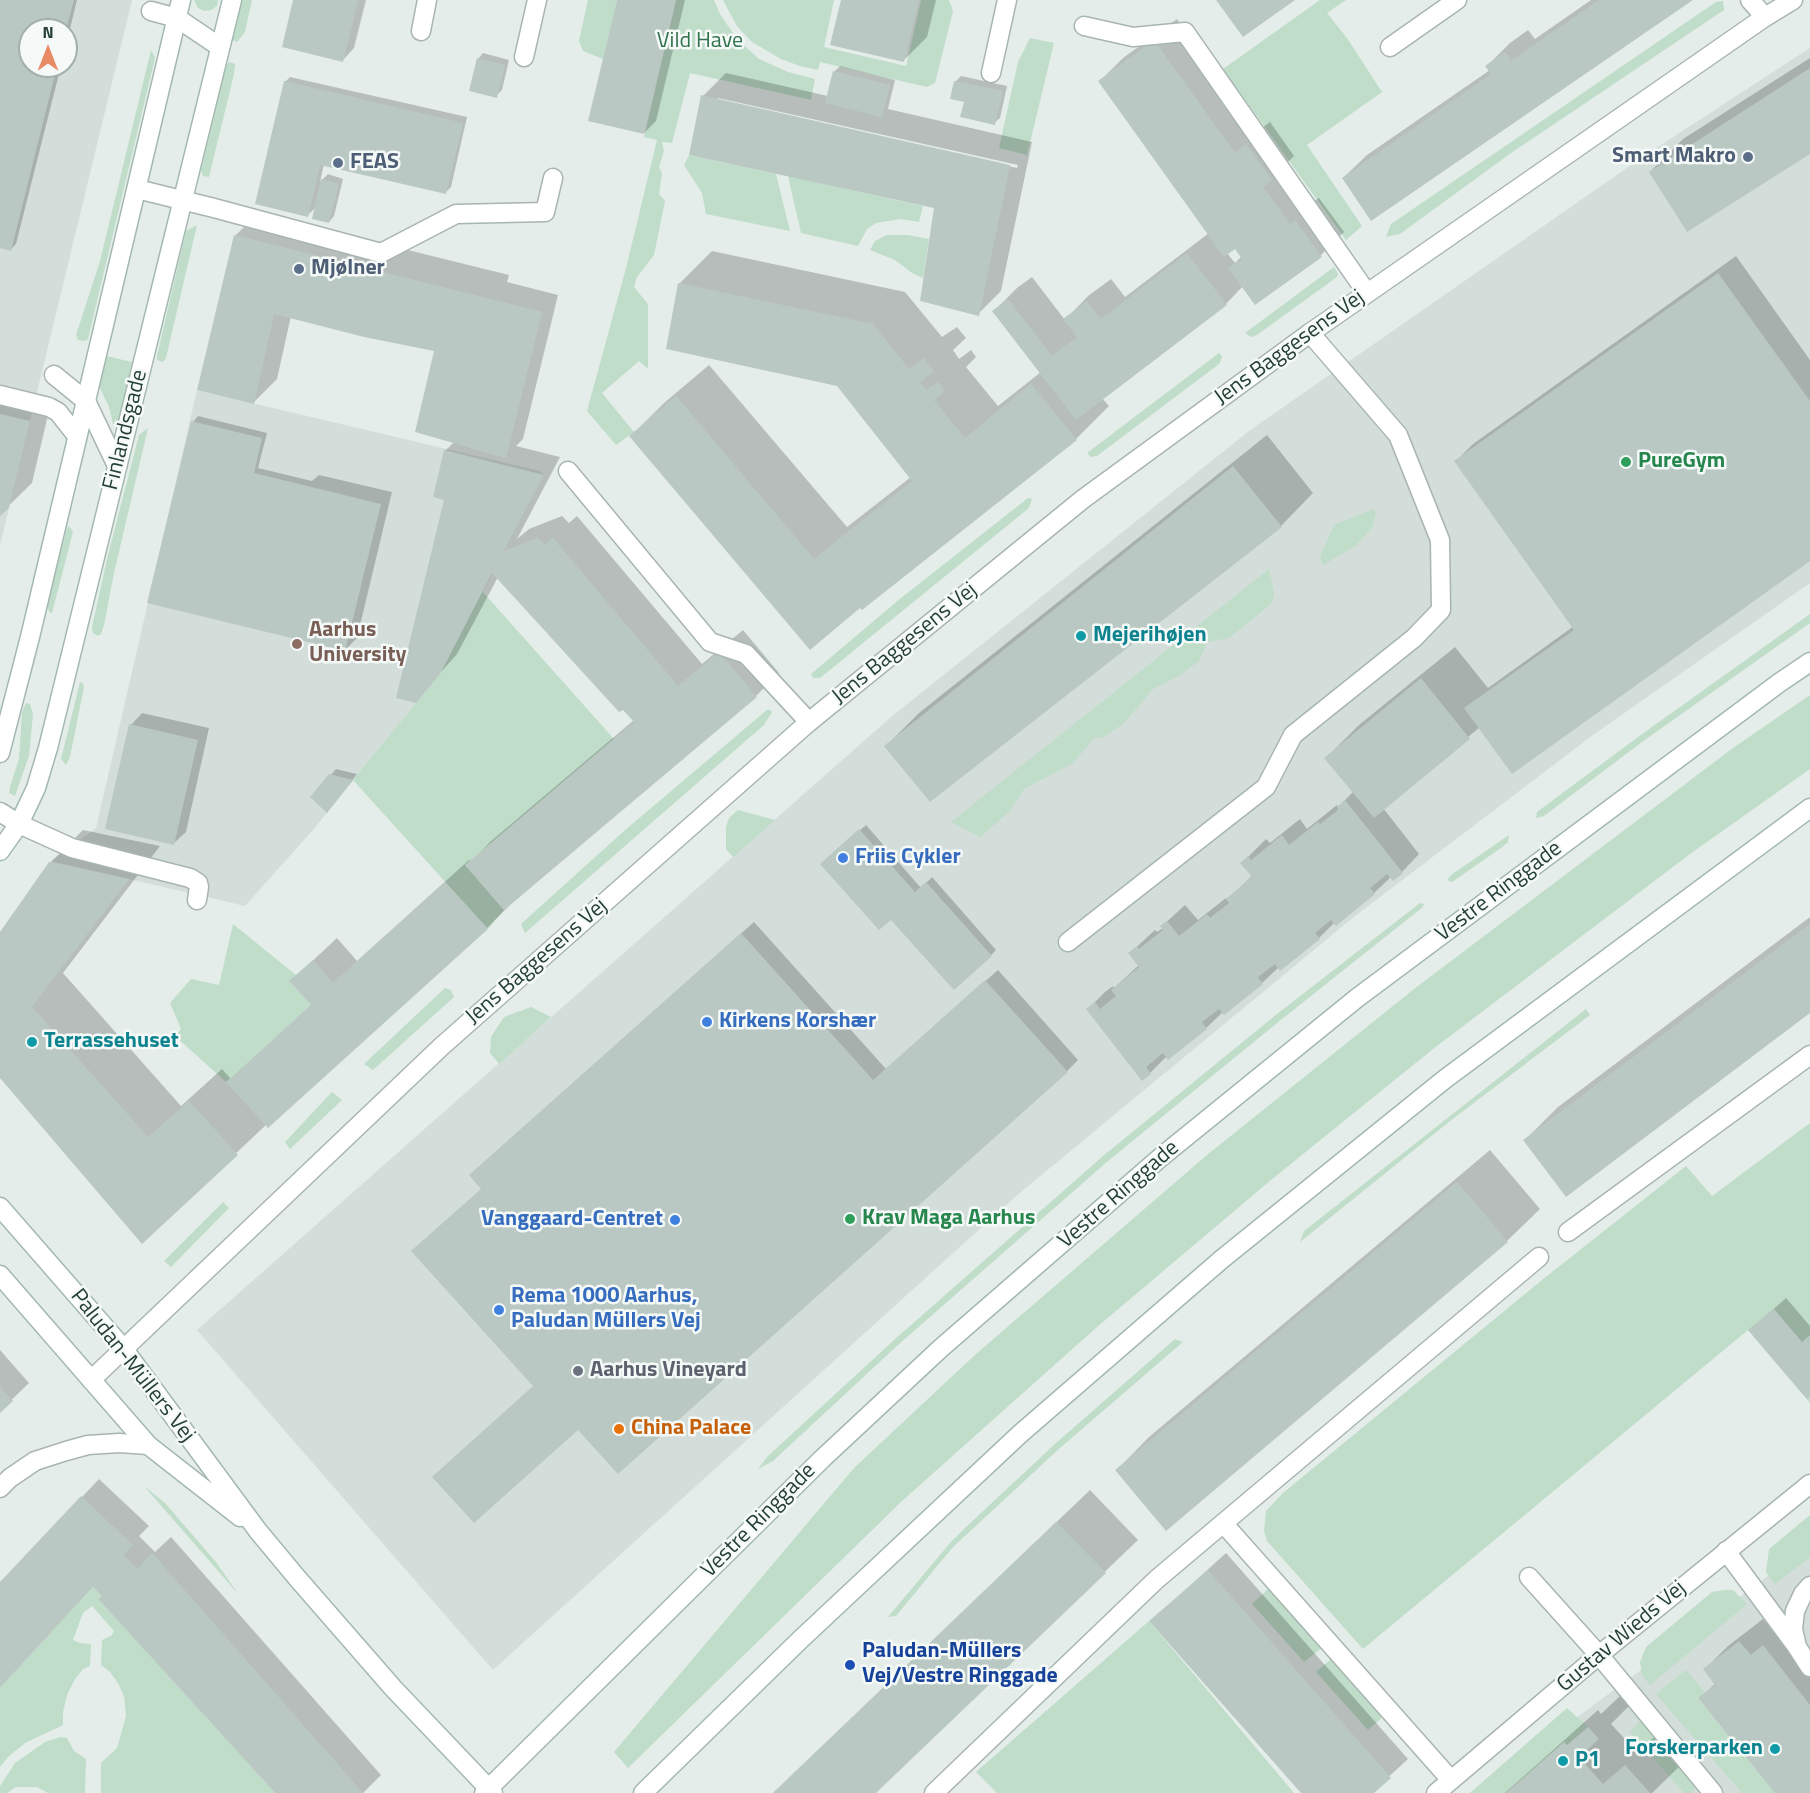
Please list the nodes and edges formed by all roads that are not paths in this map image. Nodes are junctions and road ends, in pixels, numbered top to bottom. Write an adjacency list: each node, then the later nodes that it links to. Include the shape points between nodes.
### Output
1 (181, 0): 11 (street, Finlandsgade)
2 (232, 0): 14 (street, Finlandsgade)
3 (427, 0): 13 (street)
4 (537, 0): 16 (street)
5 (1007, 0): 17 (street)
6 (1457, 0): 15 (street)
7 (1750, 0): 10 (street)
8 (1793, 0): 10 (street, Jens Baggesens Vej)
9 (151, 10): 11 (street)
10 (1765, 17): 21 (street, Jens Baggesens Vej)
11 (177, 18): 14 (street); 19 (street, Finlandsgade)
12 (1084, 26): 21 (street, via 1133,37 1185,32)
13 (421, 31)
14 (220, 47): 20 (street, Finlandsgade)
15 (1390, 47)
16 (524, 57)
17 (990, 73)
18 (553, 178): 20 (street, via 545,212 456,214 381,253)
19 (136, 189): 20 (street); 25 (street, Finlandsgade)
20 (182, 200): 27 (street, Finlandsgade)
21 (1366, 293): 22 (street, Jens Baggesens Vej)
22 (1310, 333): 30 (street, Jens Baggesens Vej, via 1083,499); 37 (street, via 1398,435 1440,540 1441,610 1414,638 1293,735 1266,787)
23 (54, 375): 25 (street)
24 (0, 395): 26 (street, via 49,407 58,412)
25 (86, 400): 26 (street, Finlandsgade); 27 (street)
26 (77, 436): 31 (street, Finlandsgade)
27 (117, 466): 34 (street, Finlandsgade, via 48,748 36,789)
28 (568, 471): 30 (street, via 710,642 746,654)
29 (1810, 662): 57 (street, Vestre Ringgade, via 1366,991 1161,1157 941,1348 823,1458)
30 (809, 722): 43 (street, Jens Baggesens Vej, via 442,1046)
31 (0, 753)
32 (1810, 808): 58 (street, via 1431,1089 1222,1259 1013,1440)
33 (0, 812): 34 (street)
34 (19, 824): 35 (street, Finlandsgade); 36 (street, via 82,851 190,878 200,887)
35 (0, 852)
36 (197, 900)
37 (1068, 942)
38 (1810, 1055): 40 (street)
39 (0, 1206): 43 (street, Paludan-Müllers Vej)
40 (1568, 1232)
41 (1539, 1257): 48 (street)
42 (0, 1275): 44 (street, Paludan-Müllers Vej)
43 (123, 1348): 44 (street, Jens Baggesens Vej); 49 (street, Paludan-Müllers Vej)
44 (91, 1380): 45 (street, Paludan-Müllers Vej)
45 (148, 1445): 47 (street, via 88,1445 34,1461); 49 (street, Paludan-Müllers Vej)
46 (1810, 1484): 50 (street, Gustav Wieds Vej)
47 (0, 1488)
48 (1223, 1523): 56 (street); 59 (street, via 1157,1579)
49 (258, 1531): 57 (street, Paludan-Müllers Vej)
50 (1726, 1551): 53 (street); 54 (street, Gustav Wieds Vej)
51 (1529, 1577): 54 (street)
52 (1810, 1586): 53 (street, via 1795,1611)
53 (1797, 1647): 55 (street)
54 (1599, 1655): 56 (street, Gustav Wieds Vej); 61 (street)
55 (1810, 1667)
56 (1451, 1780): 60 (street, Gustav Wieds Vej)
57 (488, 1792)
58 (643, 1793)
59 (934, 1793)
60 (1436, 1793)
61 (1713, 1793)

